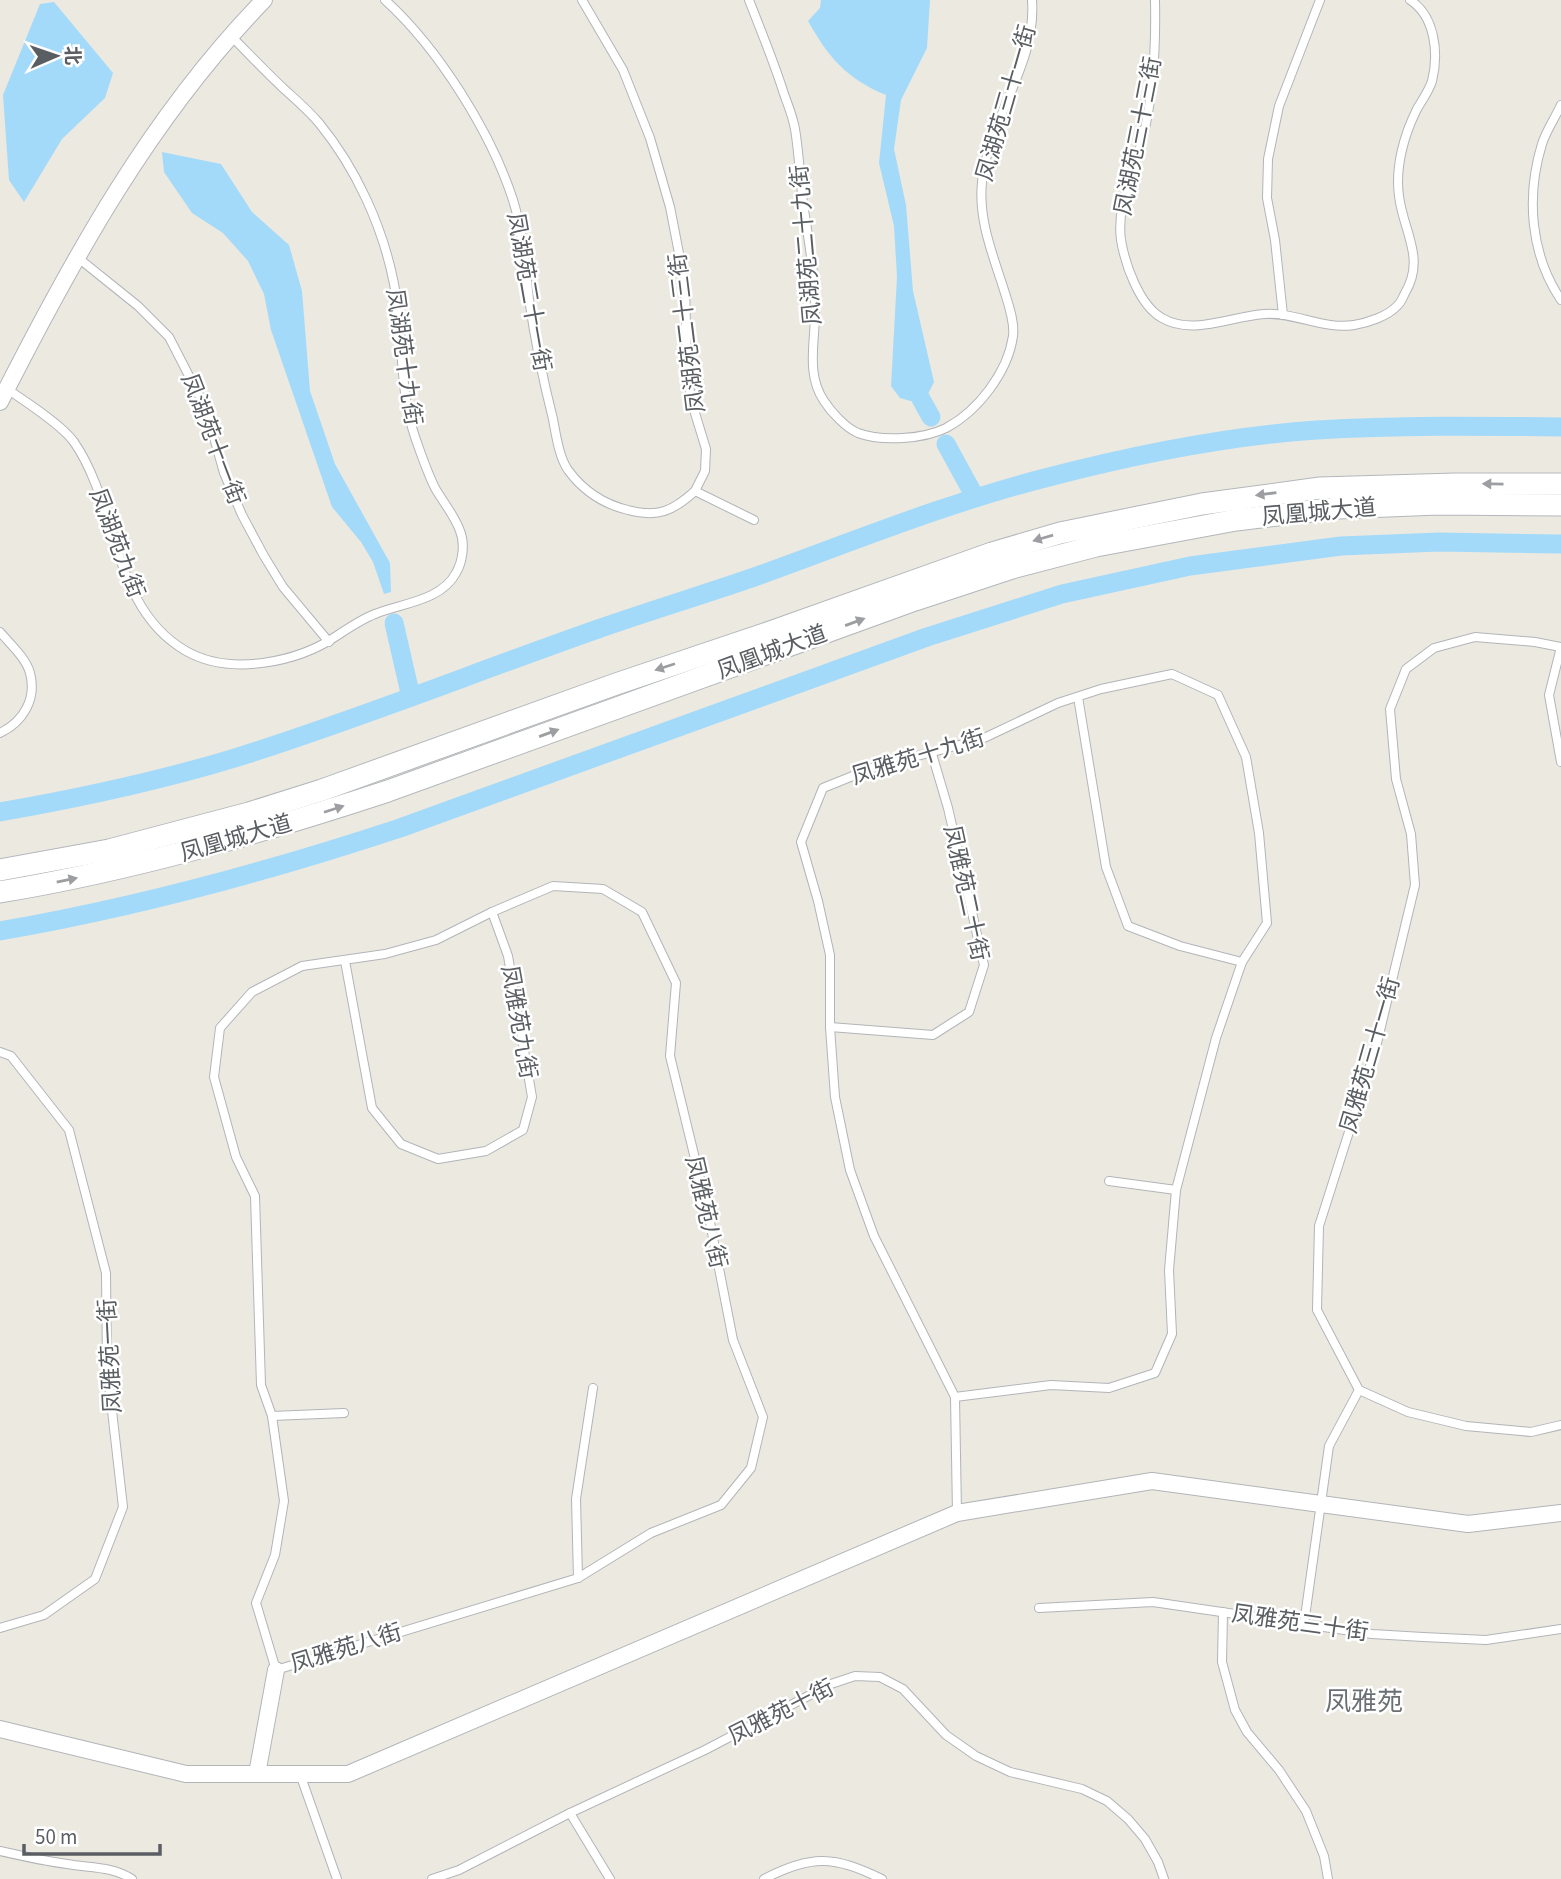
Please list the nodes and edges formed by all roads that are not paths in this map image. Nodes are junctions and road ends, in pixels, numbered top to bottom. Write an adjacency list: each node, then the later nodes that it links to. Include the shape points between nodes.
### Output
1 (264, 0): 9 (street)
2 (385, 0): 17 (lane, 凤湖苑二十一街, via 449,76 476,120 513,200 547,398 566,468 593,496 639,513 660,513 680,506)
3 (582, 0): 17 (lane, 凤湖苑二十三街, via 629,82 670,207 685,284 691,400 706,449 705,471)
4 (748, 0): 15 (lane, 凤湖苑二十九街, via 795,127 815,307 813,375 823,400 857,432 880,438 909,438)
5 (1032, 0): 15 (lane, 凤湖苑三十一街, via 1027,49 994,132 982,180 988,244 1013,335 992,387)
6 (1155, 0): 13 (lane, 凤湖苑三十三街, via 1152,83 1143,137 1122,206 1121,237 1128,268 1142,297 1160,317 1186,327 1267,313)
7 (1320, 0): 13 (lane, via 1279,106 1268,159 1267,198)
8 (1409, 0): 13 (lane, via 1420,7 1430,25 1436,57 1431,84 1416,110 1398,170 1399,196 1415,253 1412,281 1398,306 1375,319 1329,325)
9 (230, 36): 11 (street, via 154,132); 21 (lane, 凤湖苑十九街, via 318,121 365,197 394,282 413,430 434,486 461,531 463,553 456,573 442,590 373,614)
10 (1561, 105): 12 (lane, via 1543,141 1533,181 1532,220 1541,260)
11 (75, 257): 14 (street); 21 (lane, 凤湖苑十一街, via 138,306 169,337 206,409 224,473 247,526 283,587)
12 (1561, 300)
13 (1283, 315)
14 (3, 395): 21 (lane, 凤湖苑九街, via 73,440 95,484 142,608 161,633 205,659 246,666 277,661)
15 (946, 428)
16 (1561, 484): 27 (main road, 凤凰城大道, one-way to 27, via 1320,488 1202,504 1060,533 250,813 109,850)
17 (695, 491): 19 (lane)
18 (1561, 505): 28 (main road, 凤凰城大道, one-way to 18, via 125,868 307,818 915,600 1052,557 1184,528 1338,508)
19 (754, 520)
20 (0, 632): 24 (lane, via 30,671 32,695 22,717)
21 (329, 642)
22 (1561, 647): 26 (lane, via 1549,695); 37 (lane, 凤雅苑三十一街, via 1475,637 1434,648 1406,669 1390,709 1396,779 1411,834 1415,885 1376,1046 1320,1226 1317,1310)
23 (1078, 697): 25 (lane, 凤雅苑十九街, via 982,740); 31 (lane, via 1106,867 1128,926); 31 (lane, 凤雅苑十九街, via 1172,674 1218,695 1247,757 1259,833 1267,923)
24 (0, 733)
25 (932, 754): 32 (lane, 凤雅苑十九街, via 875,767 823,788 801,842 830,955); 32 (lane, 凤雅苑二十街, via 984,965 969,1012 933,1035)
26 (1561, 762)
27 (0, 870)
28 (0, 892)
29 (492, 912): 30 (lane, via 436,940); 30 (lane, 凤雅苑九街, via 508,956 532,1097 523,1130 486,1151 438,1159 401,1144 372,1108); 45 (lane, 凤雅苑八街, via 553,886 603,889 642,912 676,983 670,1056 733,1340 763,1417 751,1468 721,1505 651,1533)
30 (345, 961): 40 (lane, via 302,966 252,992 220,1028 214,1077 236,1157 255,1196 261,1385)
31 (1242, 962): 35 (lane, 凤雅苑十九街, via 1216,1038)
32 (830, 1027): 38 (lane, 凤雅苑十九街, via 835,1097 850,1170 874,1236)
33 (0, 1052): 49 (lane, 凤雅苑一街, via 12,1056 69,1130 106,1273 107,1367 123,1507 95,1579 44,1615)
34 (1109, 1181): 35 (lane)
35 (1176, 1190): 38 (lane, 凤雅苑十九街, via 1169,1270 1172,1335 1155,1373 1109,1388 1051,1385)
36 (593, 1388): 45 (lane, via 576,1499)
37 (1359, 1390): 41 (lane, via 1408,1412 1466,1426 1531,1432); 42 (lane, via 1329,1446)
38 (954, 1398): 43 (lane)
39 (344, 1413): 40 (lane)
40 (272, 1416): 51 (lane, via 284,1501 275,1555 256,1603)
41 (1561, 1425)
42 (1320, 1505): 43 (street, via 1152,1481); 44 (street, via 1468,1524); 48 (lane)
43 (957, 1513): 54 (street, via 348,1774)
44 (1561, 1513)
45 (578, 1577): 51 (lane, 凤雅苑八街)
46 (1039, 1608): 47 (lane, 凤雅苑三十街, via 1153,1602)
47 (1223, 1612): 48 (lane, 凤雅苑三十街); 64 (lane, via 1222,1662 1235,1710 1306,1811)
48 (1304, 1624): 50 (lane, 凤雅苑三十街, via 1372,1634 1486,1640)
49 (0, 1628)
50 (1561, 1629)
51 (276, 1670): 53 (street)
52 (0, 1729): 53 (street, via 186,1773)
53 (257, 1774): 54 (street)
54 (300, 1774): 58 (lane)
55 (570, 1813): 59 (lane, 凤雅苑十街, via 459,1870); 60 (lane); 63 (lane, 凤雅苑十街, via 831,1684 855,1676 880,1677 903,1689 946,1735 976,1756 1010,1772 1082,1789 1107,1801 1145,1839)
56 (0, 1852): 57 (lane, via 103,1868)
57 (132, 1879)
58 (337, 1879)
59 (432, 1879)
60 (610, 1879)
61 (764, 1879): 62 (lane, via 787,1867 824,1860 860,1868)
62 (882, 1879)
63 (1164, 1879)
64 (1328, 1879)

